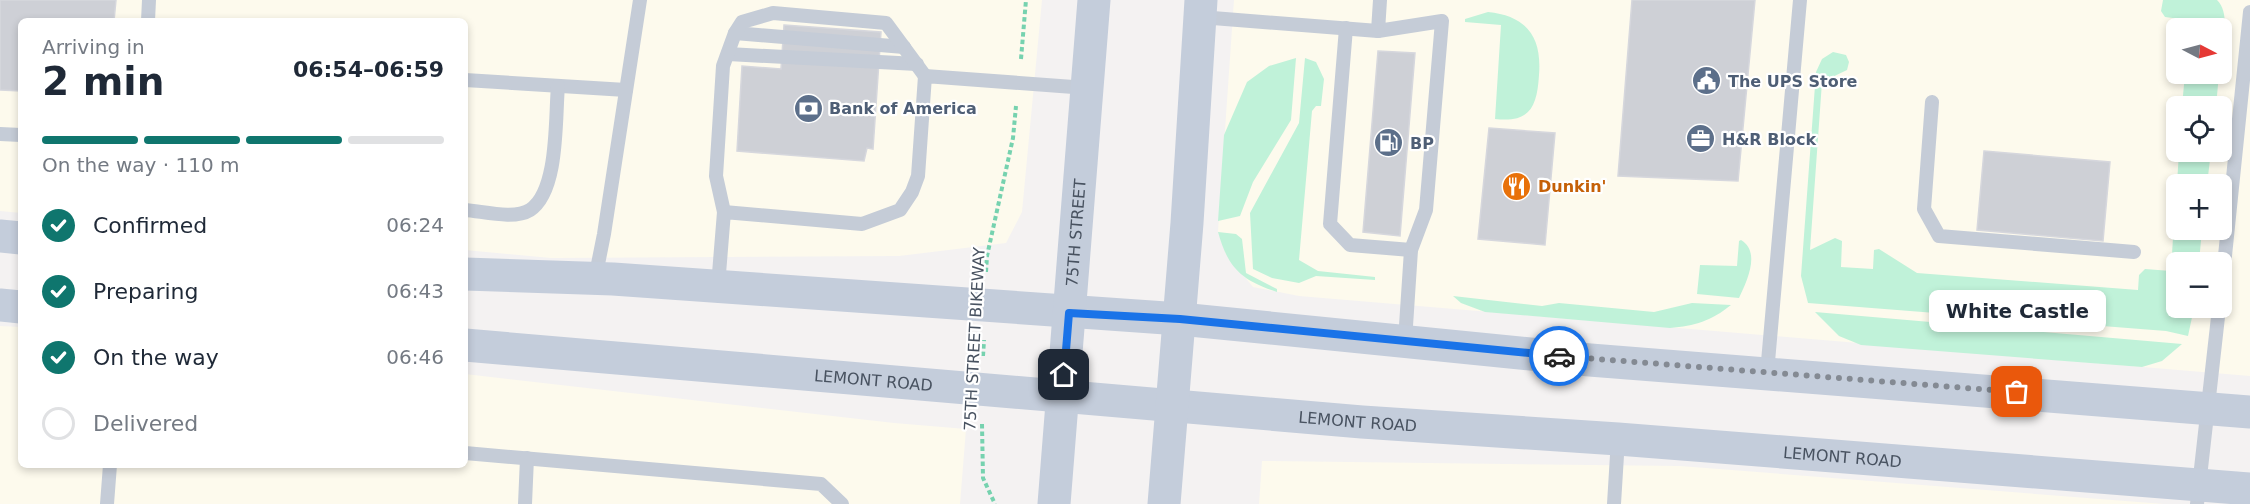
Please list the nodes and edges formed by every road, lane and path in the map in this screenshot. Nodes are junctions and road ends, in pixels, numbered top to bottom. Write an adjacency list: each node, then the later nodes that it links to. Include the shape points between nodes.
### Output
1 (149, 0): 9 (lane)
2 (640, 0): 21 (lane)
3 (1026, 0): 12 (path)
4 (1094, 0): 20 (main road, 75TH STREET)
5 (1380, 0): 11 (lane)
6 (1800, 0): 44 (lane)
7 (1201, 9): 10 (lane); 41 (main road)
8 (2250, 12): 32 (lane)
9 (148, 18)
10 (1346, 28): 11 (lane); 30 (lane, via 1330,224 1350,245)
11 (1378, 31): 30 (lane, via 1442,21 1426,210)
12 (1023, 32)
13 (735, 33): 14 (lane); 14 (lane, via 742,22 772,12 886,23); 15 (lane)
14 (904, 47): 16 (lane)
15 (728, 54): 16 (lane); 27 (lane, via 723,66 716,176)
16 (917, 64): 17 (lane)
17 (925, 76): 20 (lane); 27 (lane, via 918,176 900,210 862,224)
18 (468, 80): 19 (lane)
19 (558, 86): 21 (lane); 26 (lane, via 546,191 529,210 510,214)
20 (1088, 88): 39 (main road, 75TH STREET)
21 (626, 90): 34 (lane)
22 (1932, 102): 31 (lane, via 1924,209 1939,236)
23 (0, 134): 24 (lane)
24 (18, 135)
25 (1013, 138): 37 (path, 75TH STREET BIKEWAY, via 987,256)
26 (468, 210)
27 (723, 212): 35 (lane)
28 (0, 236): 29 (main road)
29 (18, 238)
30 (1411, 250): 42 (lane)
31 (2134, 252)
32 (2225, 252)
33 (468, 274): 34 (main road)
34 (595, 279): 35 (main road)
35 (717, 286): 37 (main road)
36 (0, 305): 38 (main road)
37 (985, 305): 39 (main road); 45 (path, 75TH STREET BIKEWAY)
38 (18, 307)
39 (1069, 313): 41 (main road); 46 (main road, 75TH STREET)
40 (2218, 318): 48 (lane)
41 (1180, 319): 42 (main road); 47 (main road)
42 (1405, 341): 44 (main road)
43 (468, 345): 45 (main road, LEMONT ROAD)
44 (1767, 373): 48 (main road)
45 (982, 388): 46 (main road, LEMONT ROAD); 60 (path, 75TH STREET BIKEWAY, via 981,463)
46 (1063, 396): 47 (main road, LEMONT ROAD); 61 (main road, 75TH STREET)
47 (1172, 404): 50 (main road, LEMONT ROAD, via 1362,422); 62 (main road)
48 (2207, 408): 49 (main road); 56 (lane)
49 (2250, 412)
50 (1618, 439): 56 (main road, LEMONT ROAD); 63 (lane)
51 (468, 453): 52 (lane)
52 (527, 458): 58 (lane); 59 (lane, via 821,484)
53 (110, 468): 57 (lane)
54 (2250, 483): 55 (lane)
55 (2250, 489): 56 (main road, LEMONT ROAD); 64 (lane)
56 (2198, 495)
57 (107, 504)
58 (525, 504)
59 (842, 504)
60 (995, 504)
61 (1054, 504)
62 (1164, 504)
63 (1614, 504)
64 (2248, 504)

